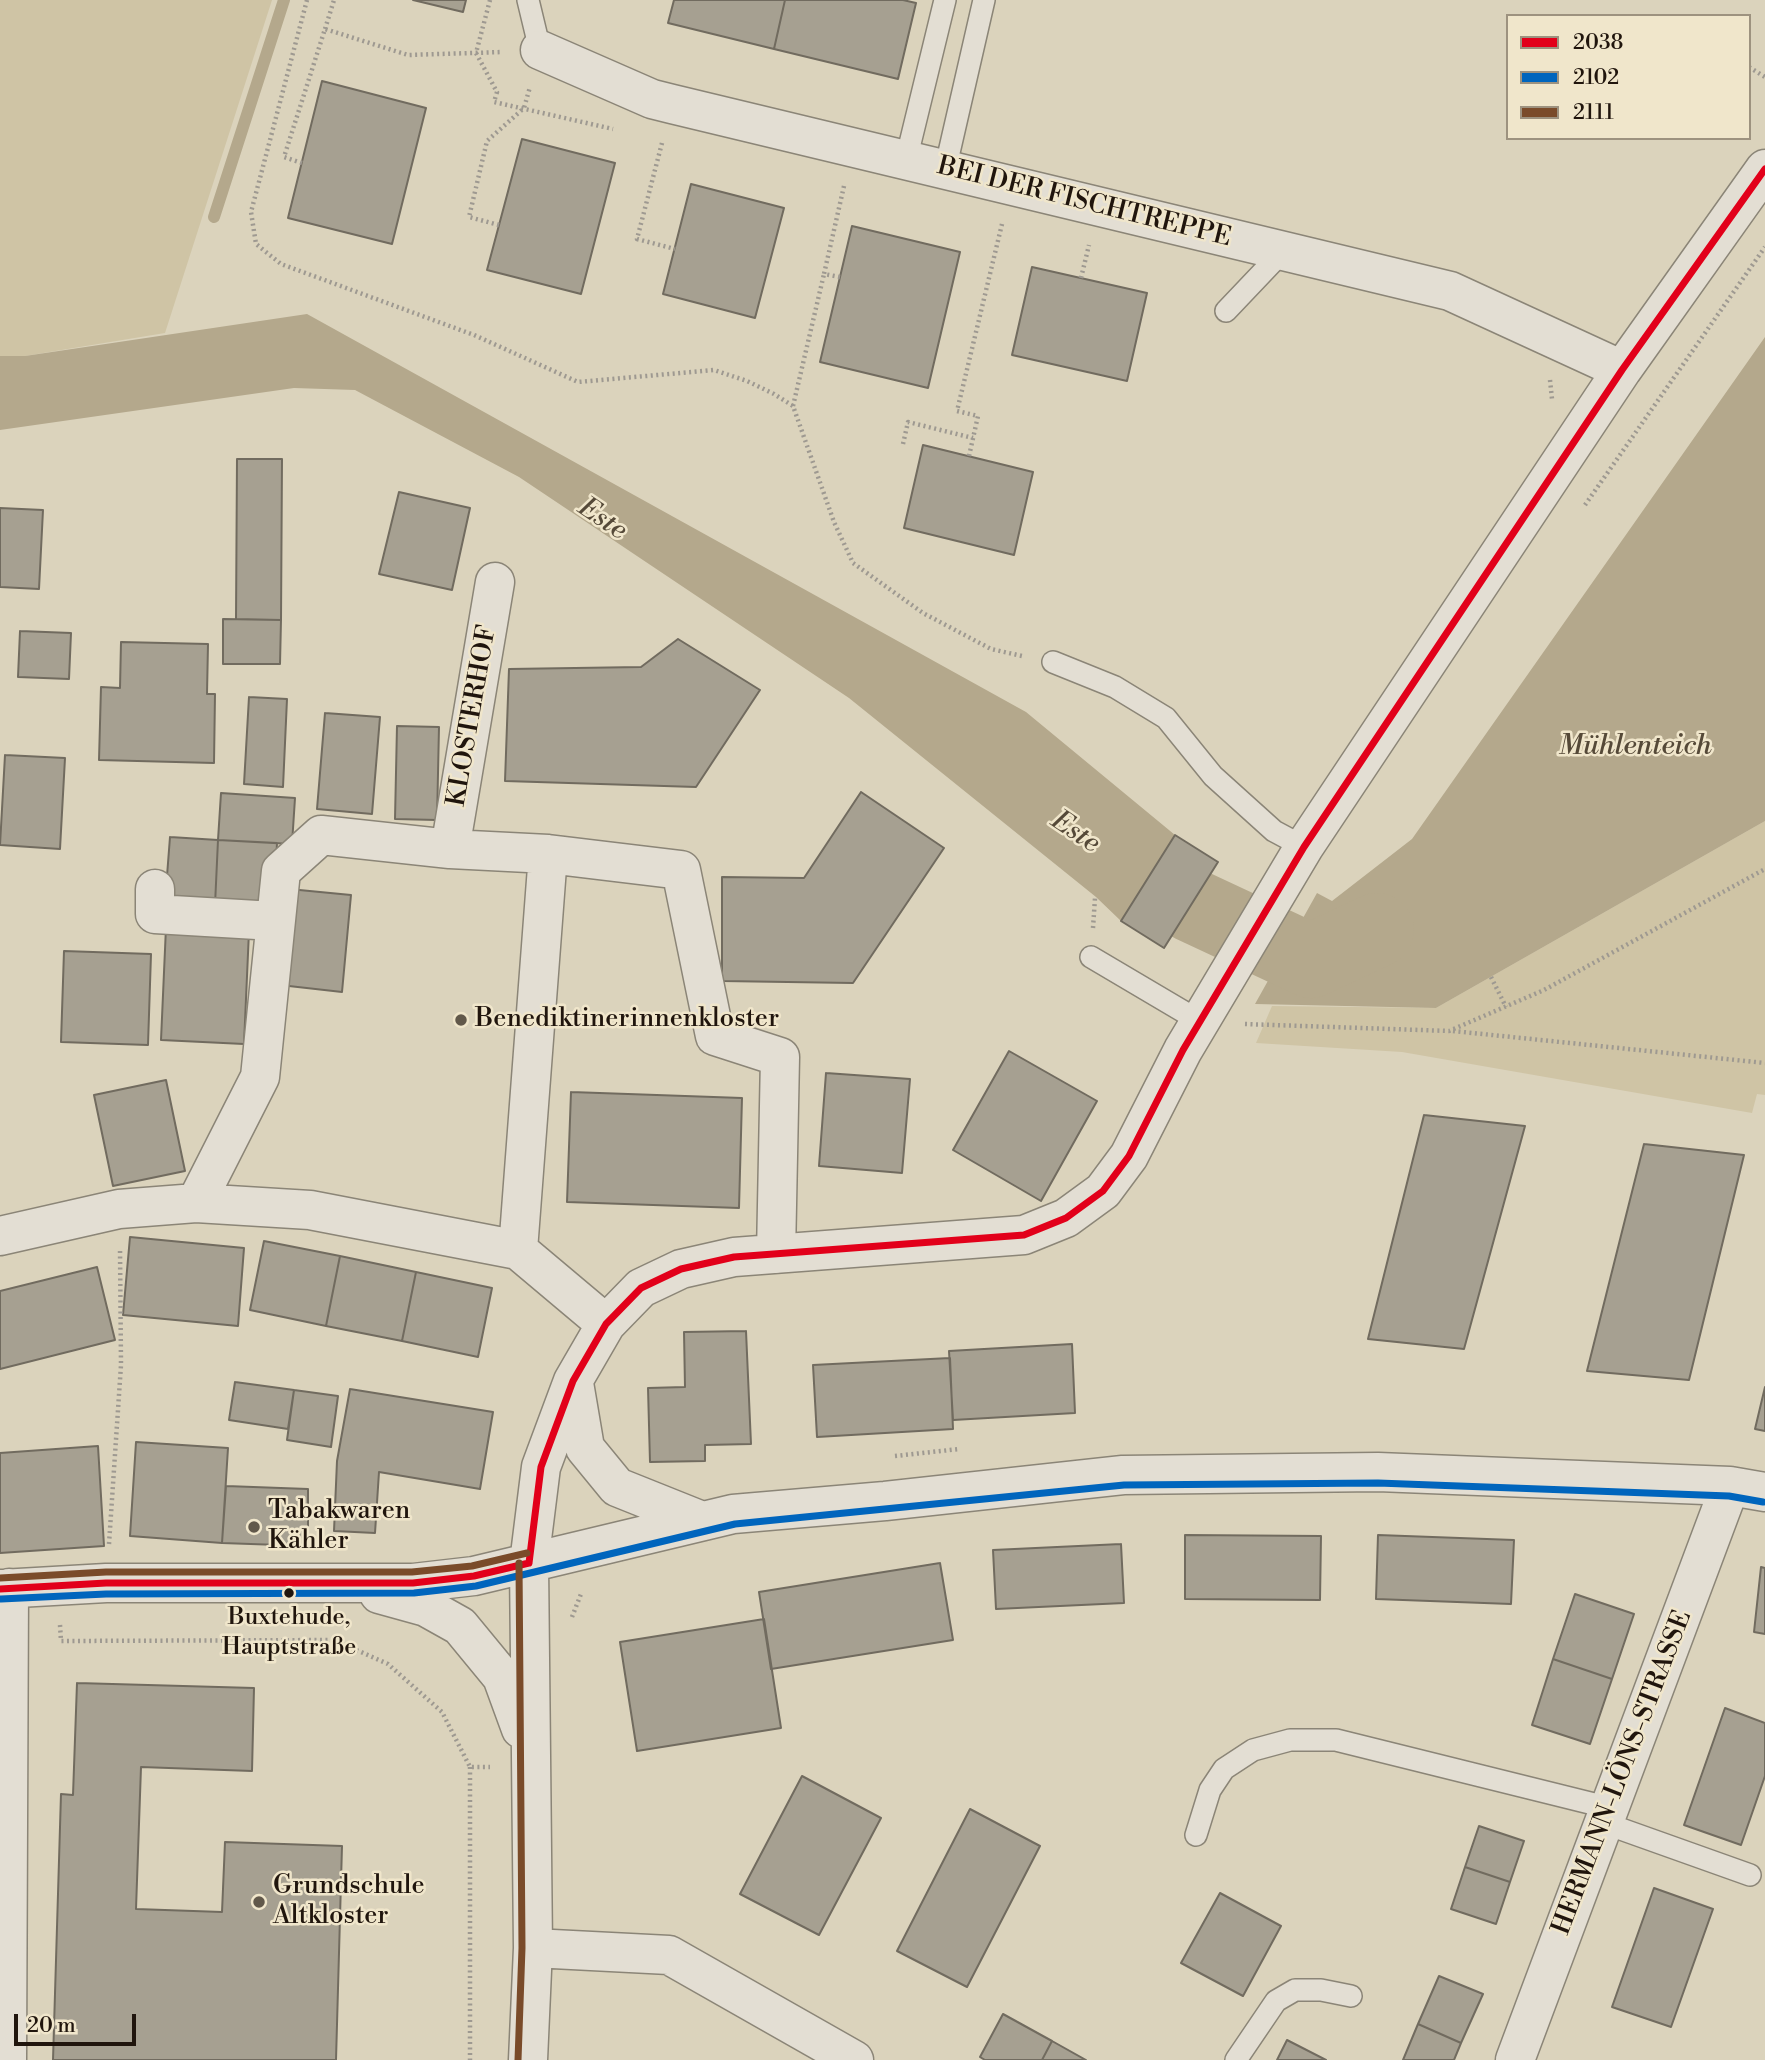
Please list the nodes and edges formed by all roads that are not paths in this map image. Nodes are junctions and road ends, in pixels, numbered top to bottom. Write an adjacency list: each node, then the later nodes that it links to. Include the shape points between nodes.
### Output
1 (528, 0): 4 (lane)
2 (945, 0): 5 (lane)
3 (984, 0): 7 (lane)
4 (540, 50): 5 (street, BEI DER FISCHTREPPE, via 652,99)
5 (906, 160): 7 (street, BEI DER FISCHTREPPE)
6 (1765, 169): 10 (street)
7 (946, 170): 8 (street, BEI DER FISCHTREPPE)
8 (1283, 251): 9 (lane); 10 (street, BEI DER FISCHTREPPE, via 1450,292)
9 (1226, 311)
10 (1622, 370): 13 (street)
11 (495, 582): 14 (street, KLOSTERHOF)
12 (1053, 662): 13 (lane, via 1115,687 1166,718 1213,776 1274,831)
13 (1304, 847): 19 (street)
14 (450, 849): 15 (street); 17 (street, via 321,835 281,871)
15 (548, 854): 22 (street); 23 (street, via 681,870 715,1036 780,1057)
16 (155, 889): 17 (street, via 155,914)
17 (274, 921): 20 (street, via 260,1077)
18 (1091, 957): 19 (lane)
19 (1201, 1022): 23 (street, via 1129,1156 1103,1191 1066,1219 1024,1235)
20 (195, 1203): 21 (street, via 119,1209); 22 (street, via 310,1210)
21 (0, 1236)
22 (518, 1250): 24 (street)
23 (776, 1254): 24 (street, via 734,1257 681,1269 641,1288)
24 (606, 1324): 25 (street)
25 (573, 1381): 27 (street, via 585,1447 617,1487); 28 (street, via 541,1468)
26 (1748, 1489): 27 (street, via 1378,1472 1123,1475 733,1514); 32 (street, HERMANN-LÖNS-STRASSE)
27 (702, 1521): 28 (street)
28 (529, 1563): 29 (street, via 413,1584); 31 (street)
29 (339, 1584): 30 (street, via 106,1583); 31 (street, via 426,1607 460,1626 502,1677 515,1706)
30 (5, 1589): 37 (street)
31 (531, 1768): 35 (street)
32 (1607, 1815): 33 (lane, via 1336,1740 1290,1740 1253,1750 1224,1769 1210,1790); 34 (lane); 41 (street, HERMANN-LÖNS-STRASSE)
33 (1196, 1835)
34 (1750, 1875)
35 (533, 1948): 38 (street); 39 (street, via 669,1955)
36 (1352, 1996): 40 (lane, via 1295,1990 1276,2001)
37 (7, 2060)
38 (528, 2060)
39 (854, 2060)
40 (1236, 2060)
41 (1515, 2060)

